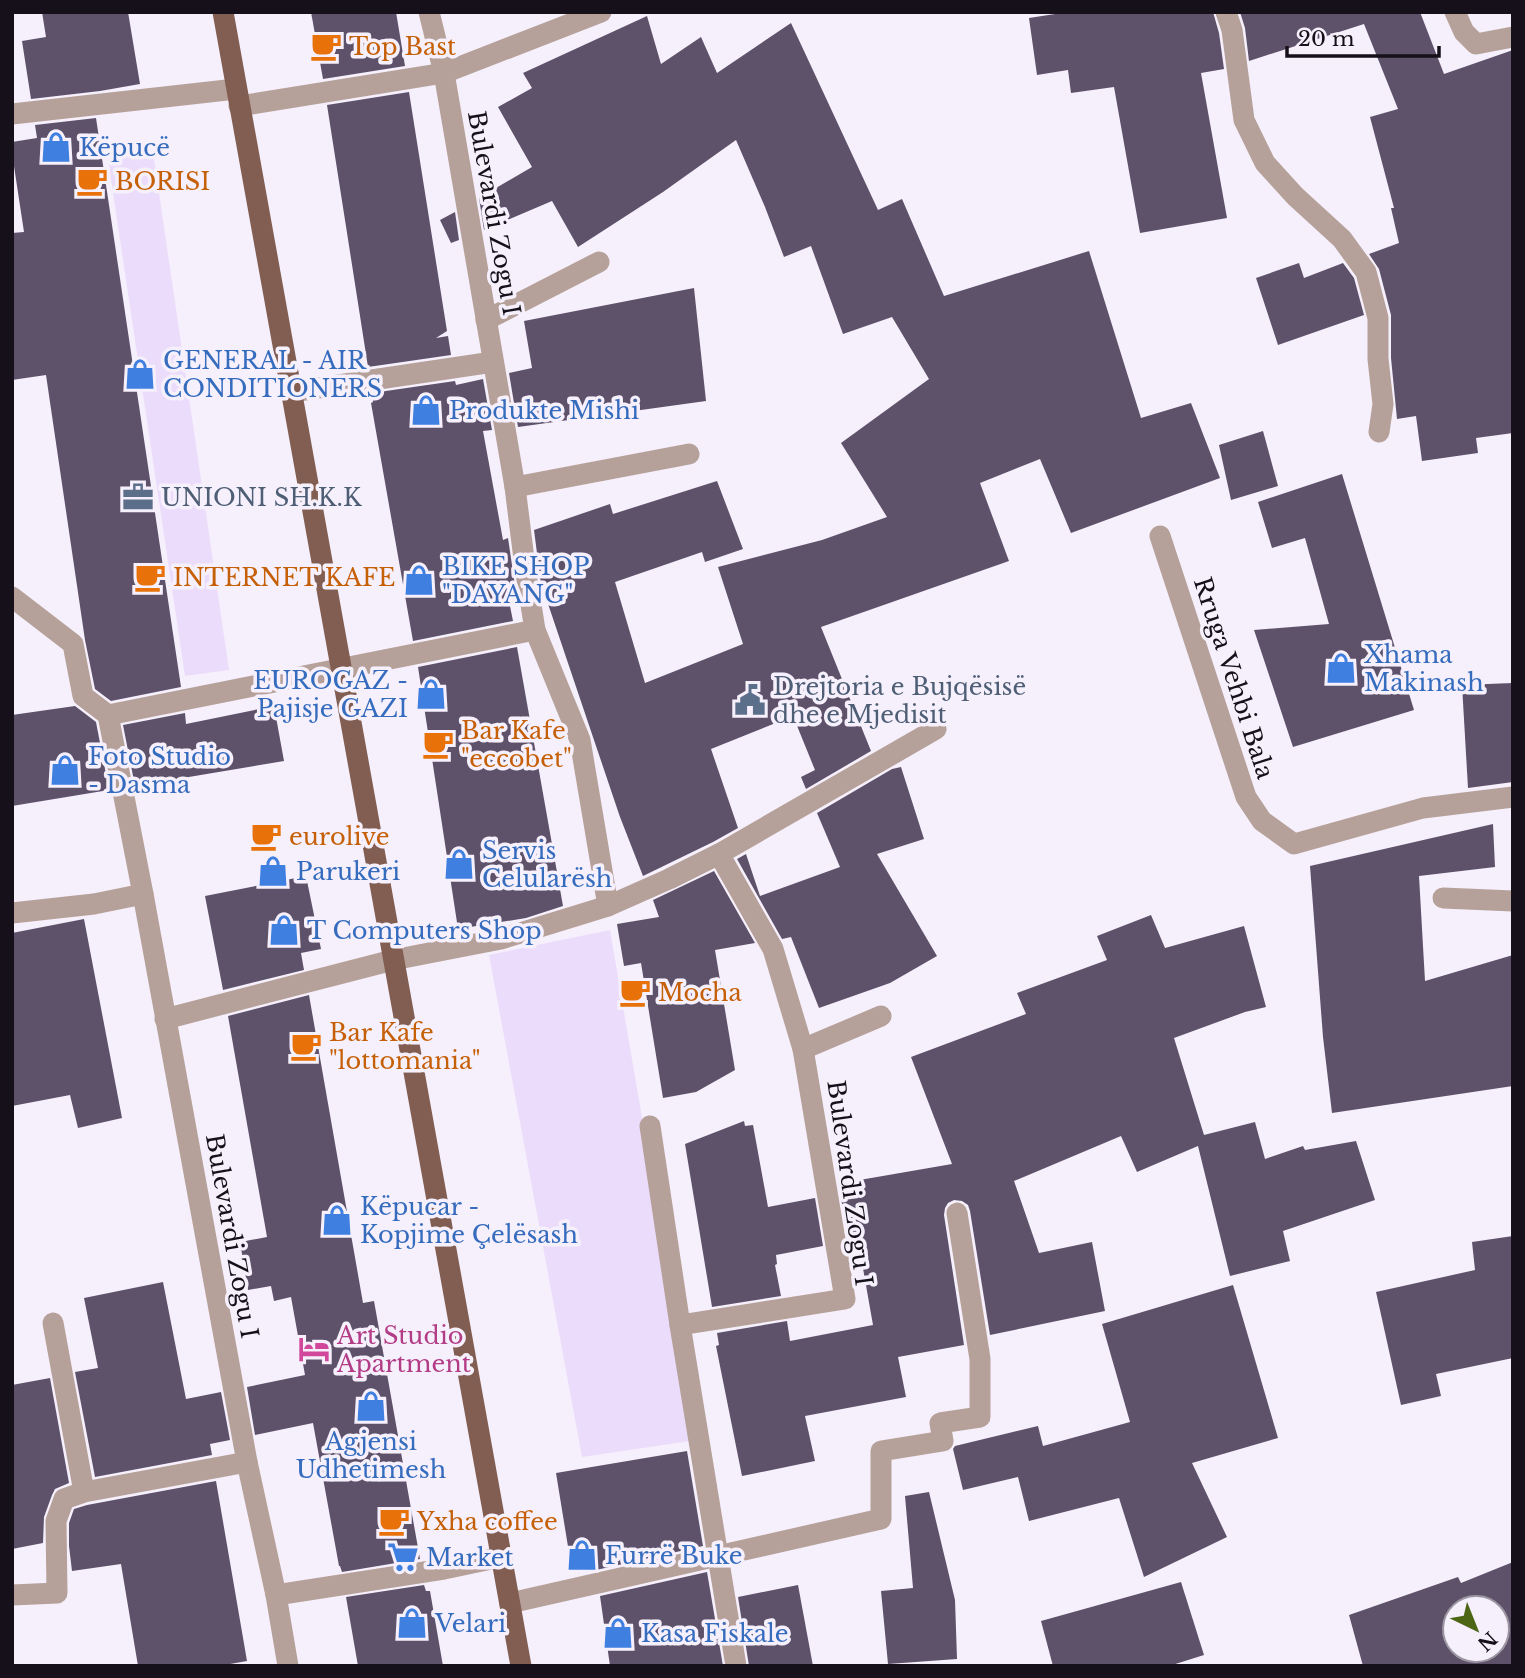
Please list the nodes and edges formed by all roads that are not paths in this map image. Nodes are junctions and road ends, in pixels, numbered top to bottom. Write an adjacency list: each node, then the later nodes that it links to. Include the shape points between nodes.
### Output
1 (223, 12): 8 (main road)
2 (429, 12): 7 (street, Bulevardi Zogu I)
3 (601, 12): 7 (street)
4 (1226, 12): 14 (street, via 1244,120 1265,163 1342,239 1366,272 1378,318 1383,404)
5 (1455, 12): 6 (street, via 1476,44)
6 (1513, 37)
7 (444, 73): 8 (street); 11 (street, Bulevardi Zogu I)
8 (238, 98): 9 (street); 13 (main road)
9 (12, 114)
10 (598, 262): 11 (street)
11 (486, 320): 12 (street, Bulevardi Zogu I)
12 (492, 362): 13 (street); 16 (street, Bulevardi Zogu I)
13 (291, 392): 20 (main road)
14 (1379, 432)
15 (690, 454): 16 (street)
16 (514, 487): 19 (street, Bulevardi Zogu I)
17 (1160, 536): 23 (street, Rruga Vehbi Bala, via 1246,797 1262,821 1294,844 1423,808)
18 (12, 597): 21 (street, via 73,644 83,696)
19 (535, 630): 20 (street); 28 (street, Bulevardi Zogu I, via 580,740)
20 (341, 669): 21 (street); 30 (main road)
21 (108, 715): 25 (street, Bulevardi Zogu I)
22 (936, 729): 24 (street)
23 (1513, 797)
24 (719, 854): 28 (street); 33 (street, Bulevardi Zogu I, via 773,949)
25 (143, 894): 29 (street); 32 (street, Bulevardi Zogu I)
26 (1443, 898): 27 (street)
27 (1513, 901)
28 (608, 906): 30 (street, via 501,939)
29 (12, 913)
30 (393, 961): 32 (street); 41 (main road)
31 (881, 1016): 33 (street)
32 (165, 1019): 38 (street, Bulevardi Zogu I)
33 (803, 1049): 37 (street, Bulevardi Zogu I, via 845,1299)
34 (650, 1126): 37 (street)
35 (957, 1213): 40 (street, via 980,1359 980,1417 940,1423 943,1441 881,1451 881,1519)
36 (53, 1323): 39 (street)
37 (680, 1325): 40 (street)
38 (247, 1462): 39 (street); 43 (street, Bulevardi Zogu I)
39 (84, 1492): 42 (street, via 64,1499 56,1521 57,1593)
40 (719, 1555): 44 (street); 47 (street)
41 (501, 1557): 43 (street); 44 (main road)
42 (12, 1595)
43 (276, 1595): 45 (street, Bulevardi Zogu I)
44 (510, 1603): 46 (main road)
45 (288, 1666)
46 (521, 1666)
47 (736, 1666)

